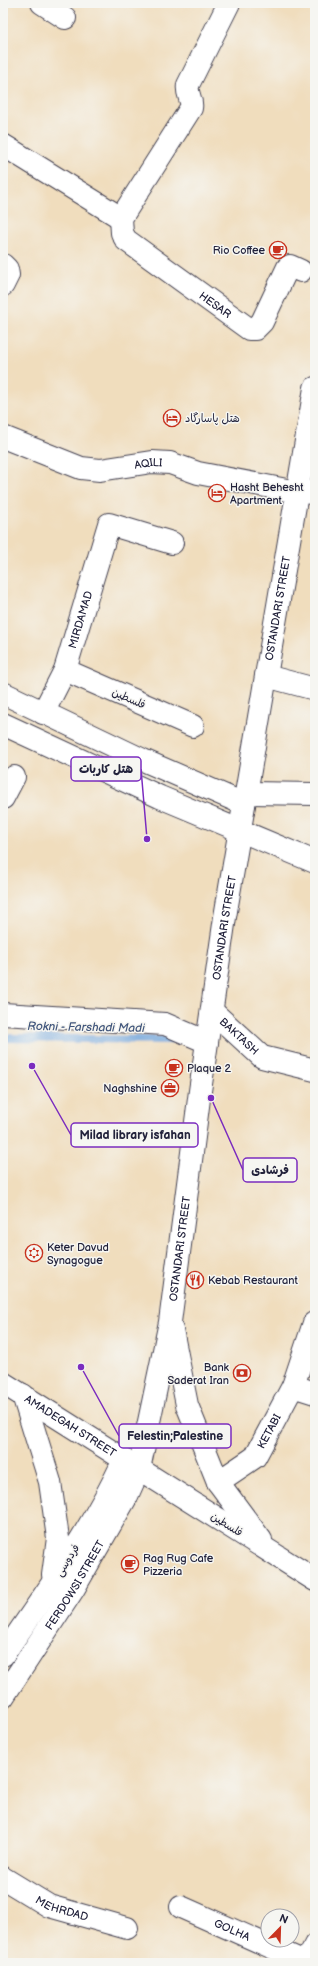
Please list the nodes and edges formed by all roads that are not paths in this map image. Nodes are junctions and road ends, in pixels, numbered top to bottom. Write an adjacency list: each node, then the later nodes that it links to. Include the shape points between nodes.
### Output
1 (42, 3): 3 (main road)
2 (229, 3): 5 (main road, via 188,85 187,92 192,108)
3 (66, 18)
4 (3, 145): 5 (main road)
5 (121, 218): 7 (main road, HESAR, via 122,233 126,240 250,329 255,329 262,322 288,267)
6 (3, 265): 8 (main road, via 8,276)
7 (301, 271)
8 (3, 285)
9 (315, 388): 11 (main road, OSTANDARI STREET)
10 (3, 437): 11 (main road, AQILI, via 81,468 100,470 152,462)
11 (306, 493): 14 (main road, OSTANDARI STREET)
12 (172, 543): 13 (main road, MIRDAMAD, via 108,524)
13 (65, 670): 17 (main road, MIRDAMAD); 19 (main road, فلسطین)
14 (266, 676): 15 (main road); 23 (main road, OSTANDARI STREET)
15 (315, 688)
16 (3, 693): 17 (main road)
17 (43, 713): 23 (main road, via 143,760)
18 (3, 724): 24 (main road, via 160,797)
19 (193, 726)
20 (14, 777): 22 (main road)
21 (315, 794): 23 (main road)
22 (3, 798)
23 (245, 799): 24 (main road, OSTANDARI STREET)
24 (239, 830): 25 (main road); 26 (main road, OSTANDARI STREET)
25 (315, 862)
26 (212, 1011): 28 (main road, OSTANDARI STREET); 29 (main road, BAKTASH, via 262,1057)
27 (3, 1014): 28 (main road, via 165,1024)
28 (207, 1042): 30 (main road, OSTANDARI STREET)
29 (315, 1070)
30 (170, 1322): 36 (main road, OSTANDARI STREET); 37 (main road, via 187,1405)
31 (314, 1322): 33 (main road, KETABI)
32 (3, 1383): 35 (main road, AMADEGAH STREET)
33 (293, 1386): 34 (main road); 37 (main road, KETABI, via 255,1457)
34 (315, 1393)
35 (23, 1396): 36 (main road, AMADEGAH STREET); 40 (main road, via 51,1489 58,1538)
36 (131, 1464): 38 (main road, فلسطین); 40 (main road, فردوسی, via 111,1487); 42 (main road, FERDOWSI STREET, via 127,1496 72,1590)
37 (218, 1482): 38 (main road)
38 (269, 1550): 39 (main road, فلسطین)
39 (315, 1580)
40 (52, 1583): 41 (main road, فردوسی)
41 (3, 1655)
42 (3, 1697)
43 (3, 1878): 45 (main road, MEHRDAD, via 49,1906)
44 (181, 1907): 47 (main road, GOLHA)
45 (127, 1928)
46 (315, 1946): 47 (main road)
47 (306, 1963)

